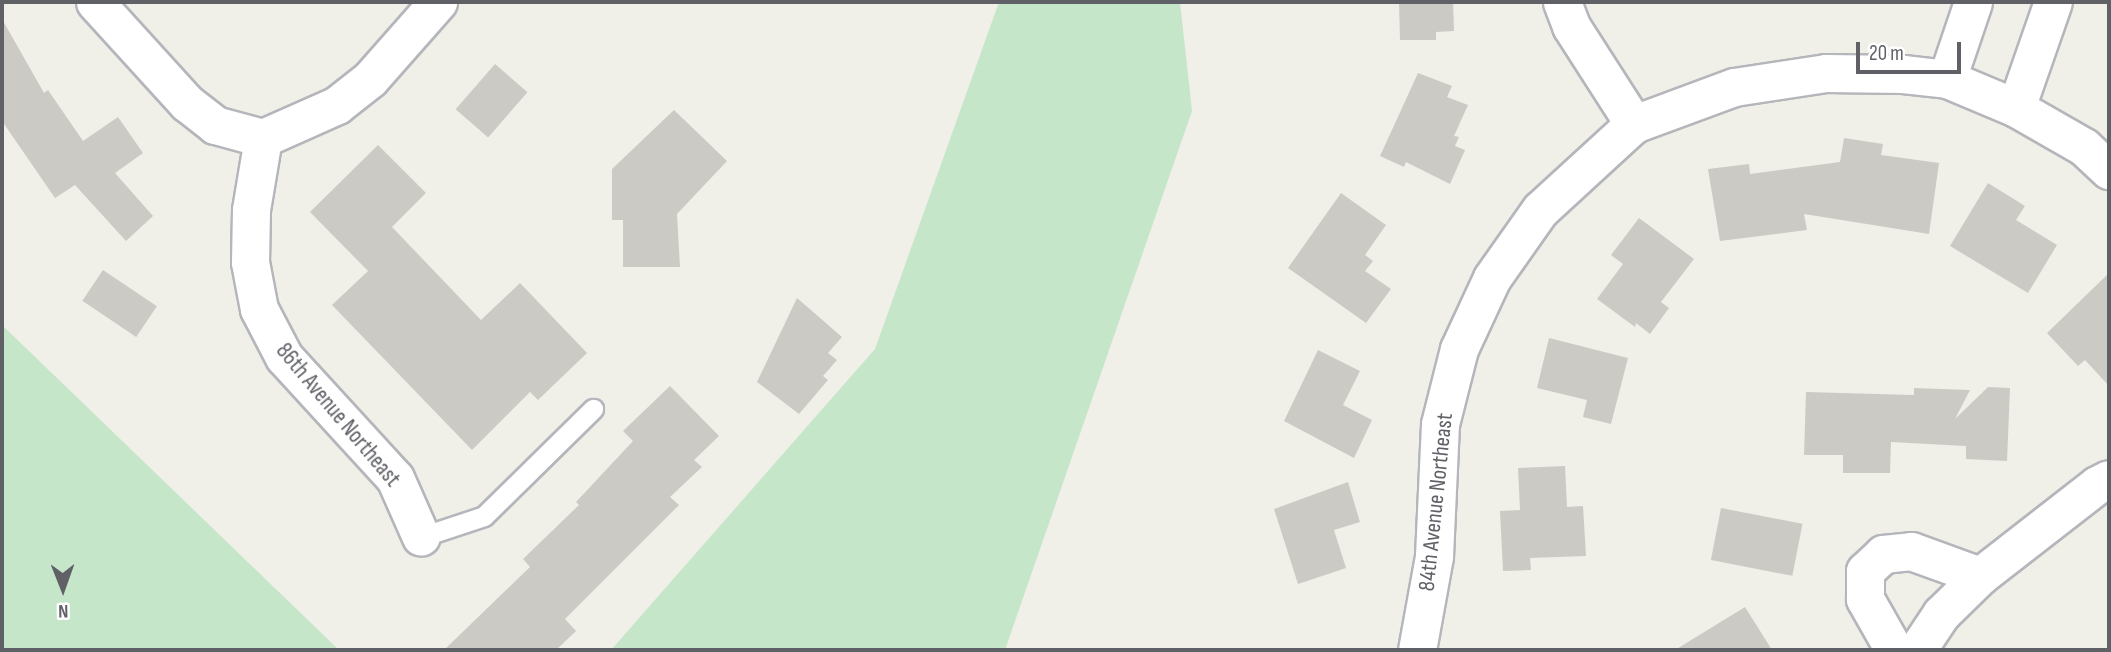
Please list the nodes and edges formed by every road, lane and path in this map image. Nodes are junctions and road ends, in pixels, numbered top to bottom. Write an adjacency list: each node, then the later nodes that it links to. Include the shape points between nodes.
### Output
1 (95, 2): 9 (street, via 187,103 215,125)
2 (438, 2): 9 (street, via 370,79 337,105)
3 (1562, 2): 8 (street, via 1571,26)
4 (1973, 2): 6 (street)
5 (2053, 2): 7 (street)
6 (1947, 79): 7 (street); 8 (street, via 1826,73 1734,86)
7 (2015, 108): 10 (street, via 2084,148)
8 (1634, 124): 15 (street, 84th Avenue Northeast, via 1539,209 1492,278 1459,349 1440,424 1434,556)
9 (262, 138): 13 (street, 86th Avenue Northeast, via 250,249 259,309 284,357 395,478)
10 (2109, 170)
11 (593, 409): 13 (lane, via 484,516)
12 (2109, 479): 14 (street)
13 (421, 537)
14 (1980, 576): 16 (street, via 1911,551 1883,554 1864,571 1865,599); 17 (street, via 1941,614)
15 (1417, 650)
16 (1894, 650)
17 (1917, 650)

